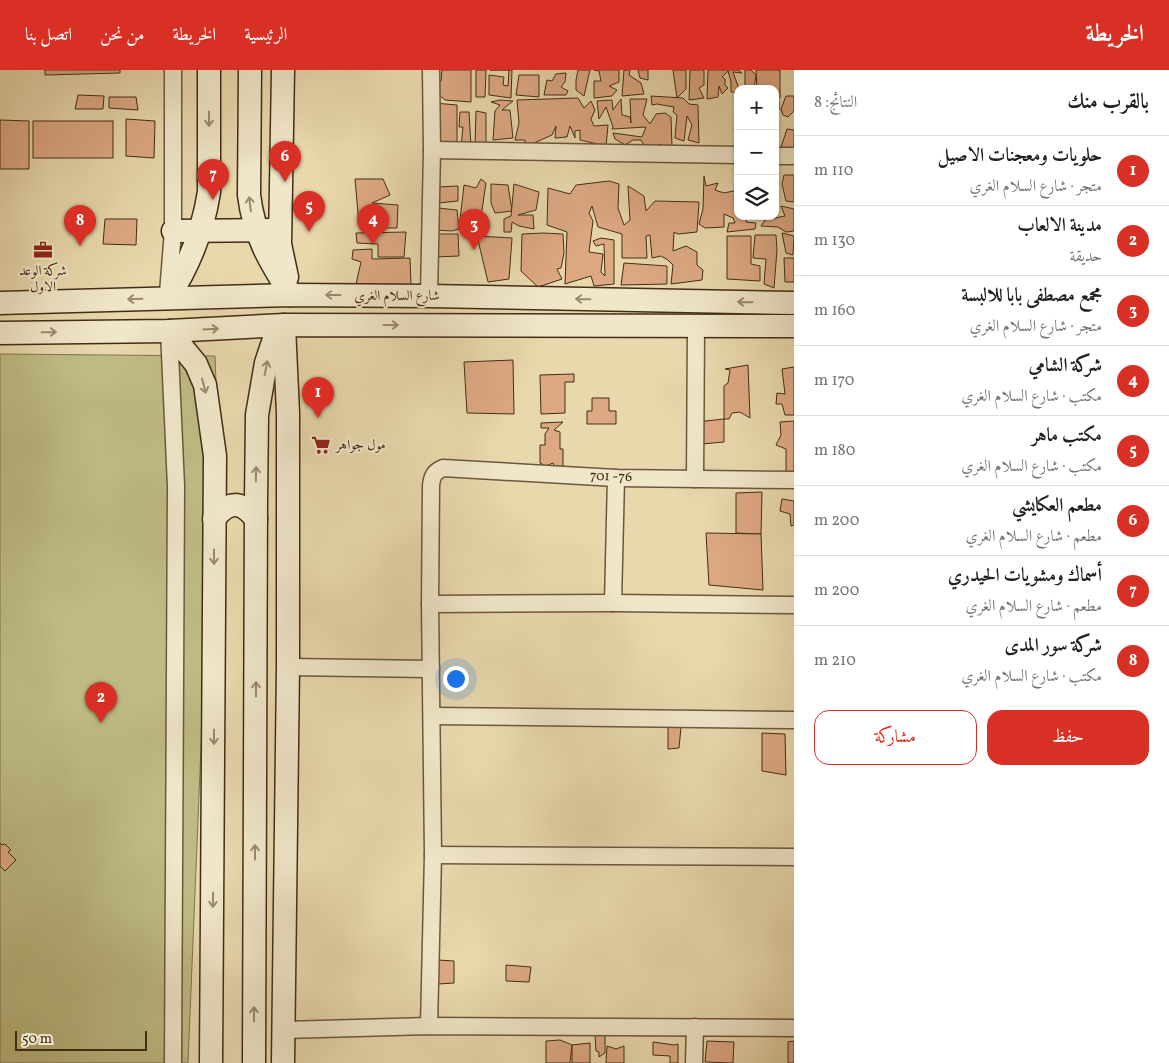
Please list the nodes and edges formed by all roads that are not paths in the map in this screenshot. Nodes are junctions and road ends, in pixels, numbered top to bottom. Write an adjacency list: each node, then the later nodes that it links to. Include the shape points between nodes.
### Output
1 (173, 70): 12 (street)
2 (209, 70): 13 (street, one-way to 13, via 209,192)
3 (250, 70): 10 (street, one-way to 3, via 249,195)
4 (284, 70): 11 (street)
5 (431, 70): 6 (street)
6 (432, 150): 7 (street); 15 (street)
7 (734, 155)
8 (779, 156): 9 (street)
9 (794, 156)
10 (256, 230): 11 (street); 13 (street); 14 (street)
11 (280, 230): 14 (street, via 282,257)
12 (173, 231): 13 (street); 16 (street)
13 (201, 231): 16 (street, via 189,262)
14 (291, 295): 15 (street, شارع السلام الغري, one-way to 14); 16 (street, شارع السلام الغري)
15 (429, 296): 17 (street, شارع السلام الغري, one-way to 15)
16 (168, 298): 18 (street, شارع السلام الغري, one-way to 18)
17 (646, 301): 19 (street, شارع السلام الغري, one-way to 17); 21 (street)
18 (0, 303)
19 (794, 303)
20 (284, 325): 21 (street, شارع السلام الغري, one-way to 21); 24 (street, شارع السلام الغري, one-way to 20); 30 (street, one-way to 20, via 257,415 266,363 273,342); 34 (street, via 288,413)
21 (646, 325): 22 (street, شارع السلام الغري)
22 (696, 326): 23 (street, شارع السلام الغري); 27 (street)
23 (794, 326)
24 (169, 331): 25 (street, شارع السلام الغري, one-way to 24); 29 (street, one-way to 29, via 196,364 206,385 215,456); 44 (street, via 176,486)
25 (0, 333)
26 (616, 478): 27 (street, 701 -76); 31 (street); 32 (street, 701 -76, via 443,468 436,472 432,478)
27 (695, 479): 28 (street, 701 -76)
28 (794, 480)
29 (214, 519): 30 (street, via 225,507 236,505 247,509); 45 (street, one-way to 45)
30 (256, 519): 46 (street, one-way to 30)
31 (613, 603): 32 (street); 33 (street)
32 (430, 604): 35 (street)
33 (794, 604)
34 (288, 667): 35 (street); 43 (street)
35 (431, 669): 36 (street)
36 (432, 716): 37 (street); 38 (street)
37 (794, 720)
38 (433, 855): 39 (street); 40 (street)
39 (794, 856)
40 (430, 1026): 41 (street); 43 (street)
41 (695, 1028): 42 (street); 48 (street)
42 (794, 1028)
43 (284, 1030): 47 (street)
44 (173, 1063)
45 (211, 1063)
46 (254, 1063)
47 (283, 1063)
48 (694, 1063)

